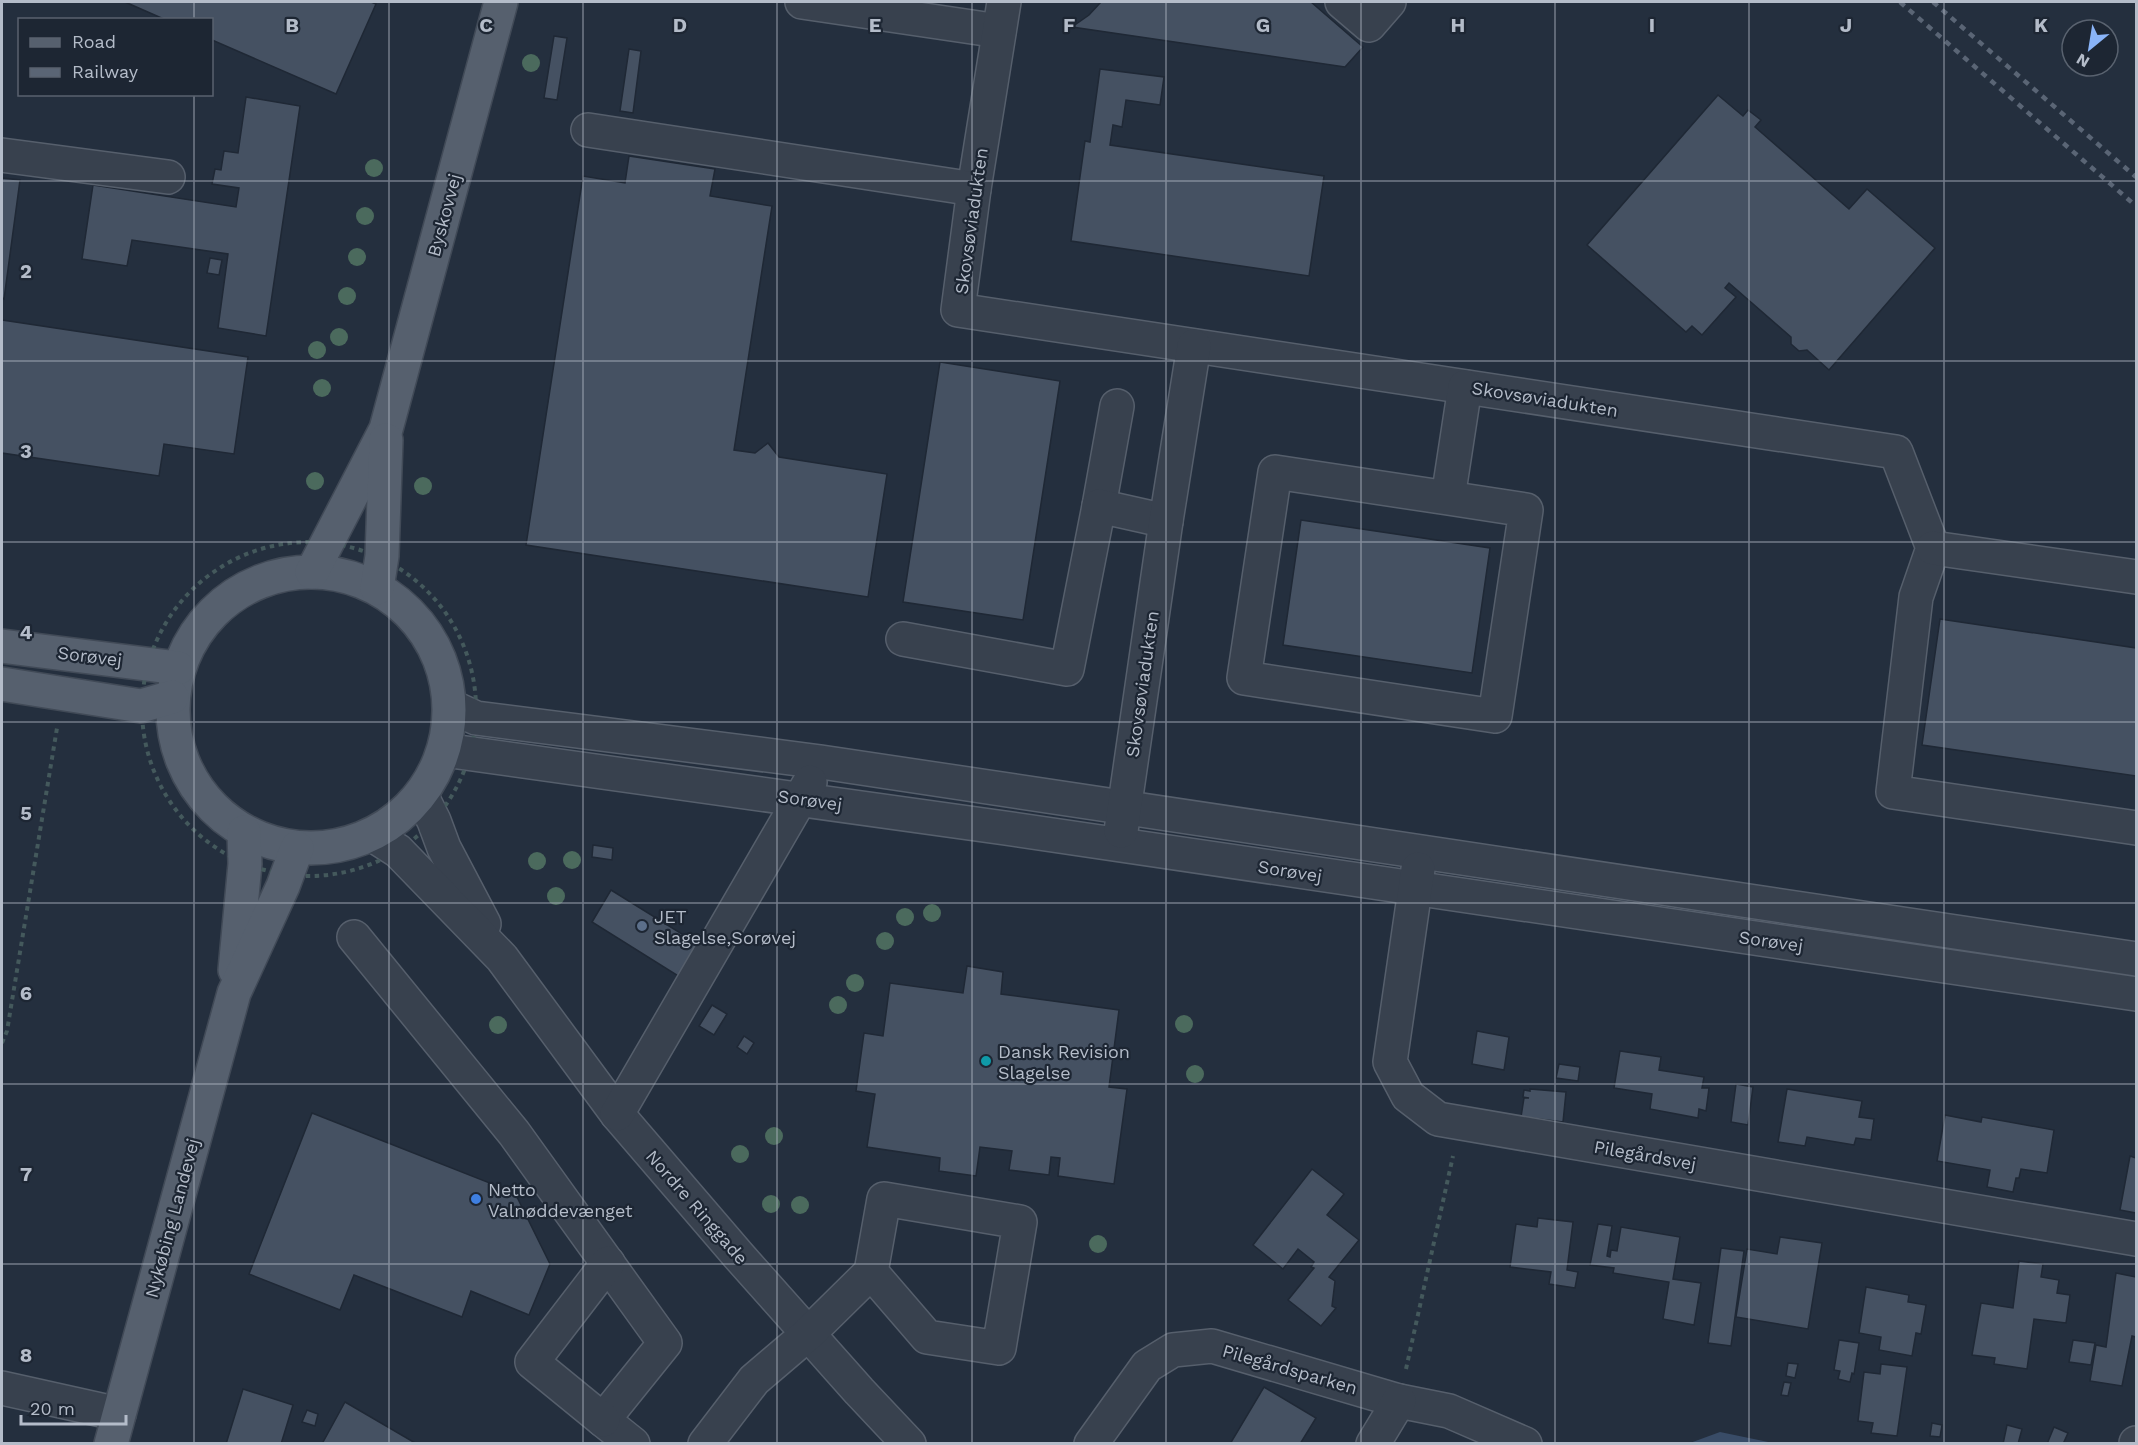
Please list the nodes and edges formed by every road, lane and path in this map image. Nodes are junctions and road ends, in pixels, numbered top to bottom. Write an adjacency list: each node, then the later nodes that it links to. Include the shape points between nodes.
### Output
1 (501, 2): 13 (main road, Byskovvej)
2 (802, 2): 5 (street)
3 (1342, 2): 4 (street, via 1369,25)
4 (1389, 2)
5 (1001, 16): 9 (street, Skovsøviadukten)
6 (588, 130): 9 (street)
7 (2, 155): 8 (street)
8 (168, 177)
9 (974, 189): 10 (street, Skovsøviadukten, via 958,310)
10 (1194, 346): 11 (street, Skovsøviadukten); 16 (street, Skovsøviadukten)
11 (1465, 387): 14 (street); 18 (street, Skovsøviadukten, via 1896,452)
12 (1118, 406): 15 (street)
13 (386, 429): 17 (main road, Byskovvej); 19 (main road, Byskovvej)
14 (1448, 498): 14 (street, via 1275,472 1244,678 1495,716 1526,510)
15 (1099, 506): 16 (street); 23 (street, via 1067,669)
16 (1166, 521): 34 (street, Skovsøviadukten)
17 (329, 542): 19 (path); 20 (main road, Byskovvej); 25 (path, via 288,542 251,551 216,568 187,593 164,623)
18 (1933, 548): 21 (street); 35 (street, via 1916,597 1893,792)
19 (382, 556): 22 (main road, Byskovvej); 28 (path, via 421,584 446,612 464,645 474,681)
20 (312, 572): 22 (main road, via 346,576); 25 (main road, via 277,575 244,588 215,608)
21 (2136, 577)
22 (377, 588): 28 (main road, via 406,610 429,638)
23 (903, 639)
24 (2, 645): 25 (main road, Sorøvej)
25 (166, 676): 27 (main road); 27 (path); 38 (main road, via 181,760 196,789)
26 (2, 684): 27 (main road)
27 (141, 706): 38 (path, via 144,740 156,779 178,814 207,842)
28 (463, 712): 30 (main road); 30 (path); 31 (street, Sorøvej)
29 (57, 726): 47 (path)
30 (457, 752): 32 (street, Sorøvej); 33 (main road, via 434,773); 33 (path, via 456,789)
31 (821, 762): 32 (street); 34 (street, Sorøvej)
32 (800, 799): 37 (street, Sorøvej); 48 (street)
33 (427, 808): 36 (path); 36 (main road, via 399,817); 43 (street, Nordre Ringgade)
34 (1125, 808): 37 (street, Skovsøviadukten); 39 (street, Sorøvej)
35 (2136, 828)
36 (385, 843): 40 (main road, via 323,849); 40 (path, via 372,865 344,873 315,876); 43 (street, Nordre Ringgade)
37 (1119, 844): 41 (street, Sorøvej)
38 (244, 848): 40 (main road, via 270,843); 40 (path, via 264,870); 45 (main road, Nykøbing Landevej)
39 (1420, 852): 41 (street, Pilegårdsvej); 44 (street, Sorøvej)
40 (292, 862): 45 (main road, Nykøbing Landevej)
41 (1416, 890): 46 (street, Sorøvej); 49 (street, Pilegårdsvej, via 1390,1062 1408,1096 1438,1119)
42 (354, 937): 51 (street, via 514,1133)
43 (502, 958): 48 (street, Nordre Ringgade)
44 (2136, 959)
45 (234, 993): 57 (main road, Nykøbing Landevej)
46 (2136, 994)
47 (2, 1043)
48 (617, 1114): 53 (street, Nordre Ringgade)
49 (1460, 1123): 50 (street, Pilegårdsvej); 55 (path)
50 (2136, 1239)
51 (608, 1263): 56 (street, via 665,1343); 56 (street, via 531,1362)
52 (871, 1272): 52 (street, via 884,1200 1020,1222 999,1348 927,1337); 53 (street)
53 (808, 1334): 59 (street, via 754,1380); 60 (street, Nordre Ringgade)
54 (2, 1388): 57 (street)
55 (1399, 1401): 61 (street, Pilegårdsparken, via 1212,1346 1173,1350 1147,1366); 62 (street); 63 (street, Pilegårdsparken, via 1449,1411)
56 (603, 1420): 58 (street)
57 (115, 1429)
58 (633, 1443)
59 (705, 1443)
60 (909, 1443)
61 (1091, 1443)
62 (1373, 1443)
63 (1525, 1443)

